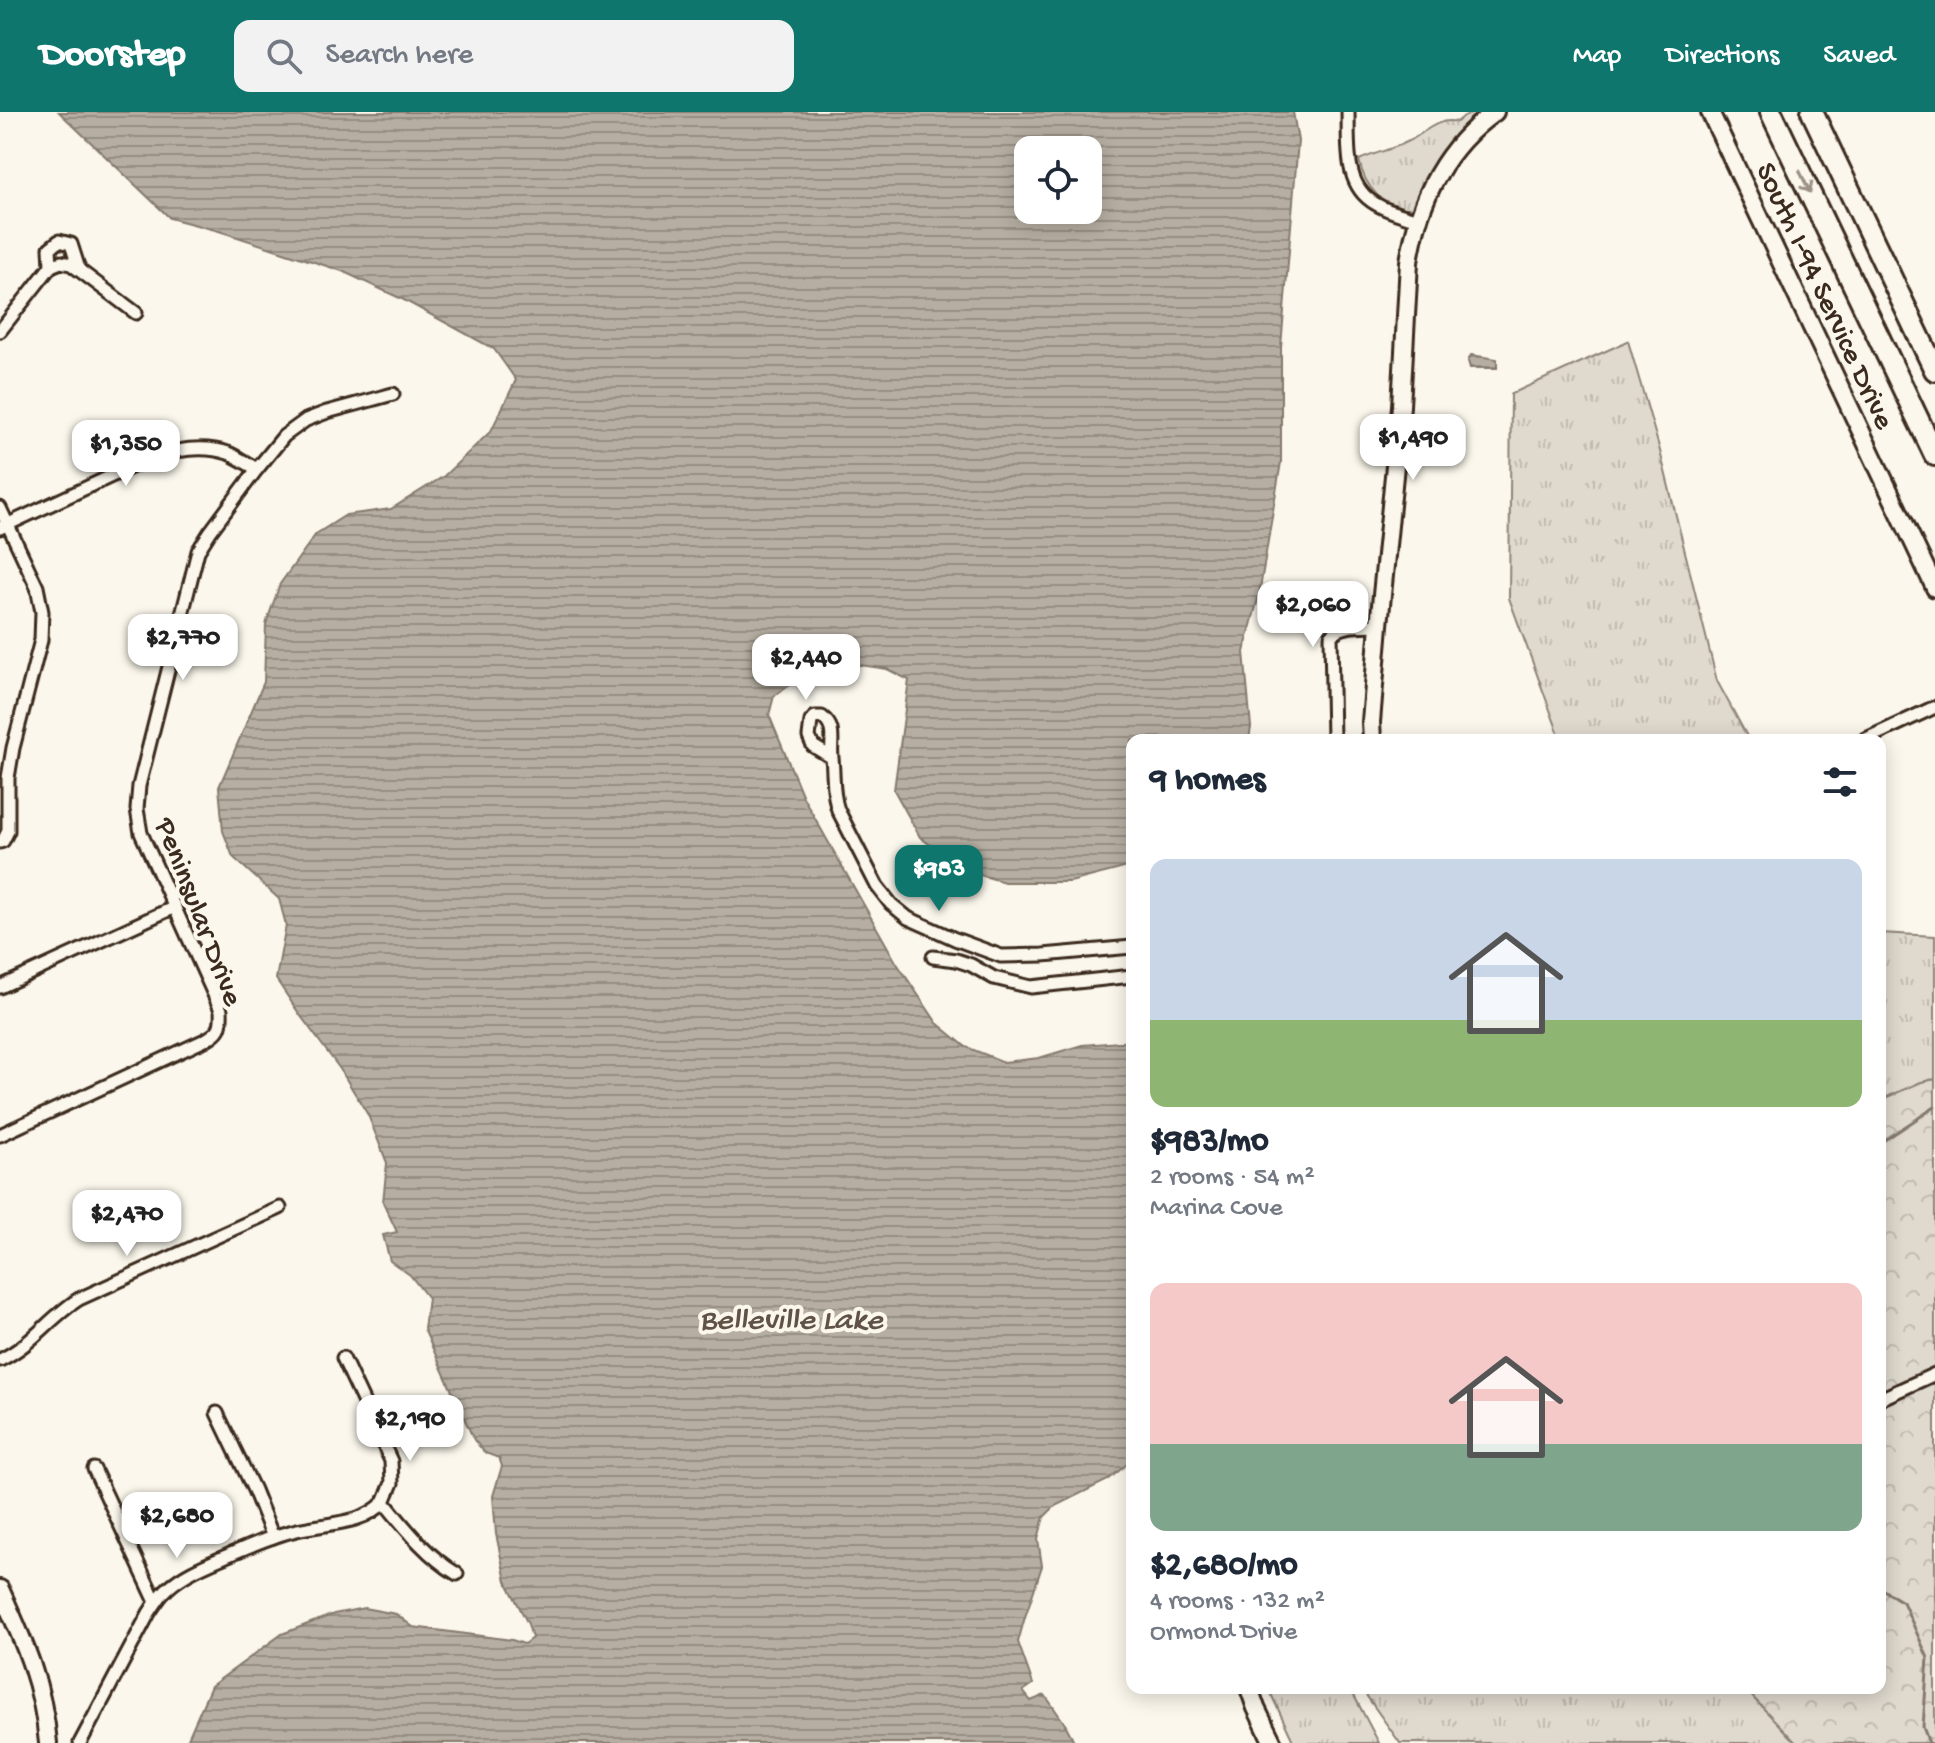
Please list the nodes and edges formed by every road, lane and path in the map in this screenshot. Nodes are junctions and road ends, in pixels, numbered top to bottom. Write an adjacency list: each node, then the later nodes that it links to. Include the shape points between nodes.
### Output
1 (1348, 112): 7 (street, via 1351,172 1359,190 1375,204)
2 (1495, 112): 7 (street, via 1446,160)
3 (1710, 112): 19 (street, South I-94 Service Drive)
4 (1771, 112): 15 (highway, one-way to 15)
5 (1812, 112): 13 (highway)
6 (1825, 112): 12 (highway)
7 (1418, 220): 20 (street, via 1409,262)
8 (51, 266): 9 (street, via 66,262); 9 (street, via 50,248 59,241 71,244); 11 (street)
9 (80, 270): 10 (street)
10 (136, 313)
11 (0, 331)
12 (1935, 345)
13 (1935, 370)
14 (393, 394): 16 (street, Peninsular Drive, via 306,420 284,436)
15 (1935, 455)
16 (257, 469): 18 (street, via 227,453 173,450); 27 (street, Peninsular Drive, via 198,551 139,786 141,833)
17 (0, 508): 18 (street)
18 (4, 526): 26 (street, via 37,587 42,612 41,640 8,778 8,831)
19 (1935, 588)
20 (1379, 625): 22 (street, via 1332,632); 23 (street)
21 (1935, 707): 24 (street)
22 (1333, 734)
23 (1372, 734)
24 (1877, 734)
25 (831, 757): 28 (street, via 838,810 877,886 908,918 1001,956)
26 (0, 842)
27 (175, 907): 31 (street); 32 (street, Peninsular Drive, via 221,1010 215,1035)
28 (1126, 948)
29 (933, 957): 30 (street, via 1031,987)
30 (1126, 977)
31 (0, 987)
32 (0, 1135)
33 (280, 1208): 35 (street, via 79,1299)
34 (343, 1358): 40 (street, via 391,1461 392,1483)
35 (0, 1360)
36 (1935, 1374): 37 (street)
37 (1886, 1396)
38 (217, 1413): 41 (street)
39 (94, 1469): 44 (street)
40 (384, 1502): 41 (street, via 360,1518); 42 (street, via 428,1552)
41 (273, 1537): 44 (street, via 188,1574)
42 (457, 1574)
43 (0, 1589): 46 (street, via 32,1661)
44 (156, 1602): 47 (street)
45 (1251, 1694): 48 (street)
46 (48, 1743)
47 (80, 1743)
48 (1273, 1743)

